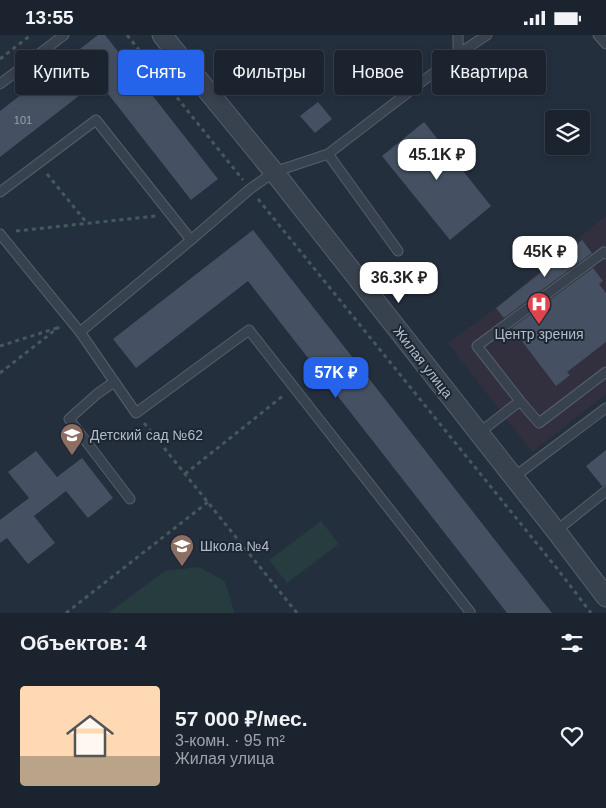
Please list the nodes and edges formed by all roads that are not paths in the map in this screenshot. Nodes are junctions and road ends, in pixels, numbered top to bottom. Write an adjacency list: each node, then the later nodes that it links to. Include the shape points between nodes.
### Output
1 (64, 35): 10 (lane)
2 (162, 35): 12 (street, Жилая улица)
3 (458, 35): 7 (lane)
4 (487, 35): 8 (lane)
5 (598, 35): 6 (lane)
6 (606, 44)
7 (458, 50)
8 (464, 50)
9 (432, 74): 11 (lane)
10 (0, 84)
11 (328, 155): 12 (lane); 16 (lane)
12 (274, 172): 15 (lane); 23 (street, Жилая улица)
13 (0, 192): 15 (lane, via 96,120)
14 (0, 235): 18 (lane)
15 (192, 240): 18 (lane)
16 (398, 251)
17 (606, 254): 21 (lane, via 604,251 477,347)
18 (80, 332): 20 (lane)
19 (606, 372): 21 (lane, via 539,423)
20 (114, 382): 26 (lane, via 69,419); 29 (lane, via 136,413 250,330)
21 (520, 401): 23 (lane)
22 (606, 408): 24 (lane)
23 (479, 433): 24 (street, Жилая улица)
24 (514, 477): 27 (street, Жилая улица)
25 (606, 491): 27 (lane)
26 (130, 499)
27 (556, 531): 28 (street, Жилая улица)
28 (606, 597)
29 (469, 613)

